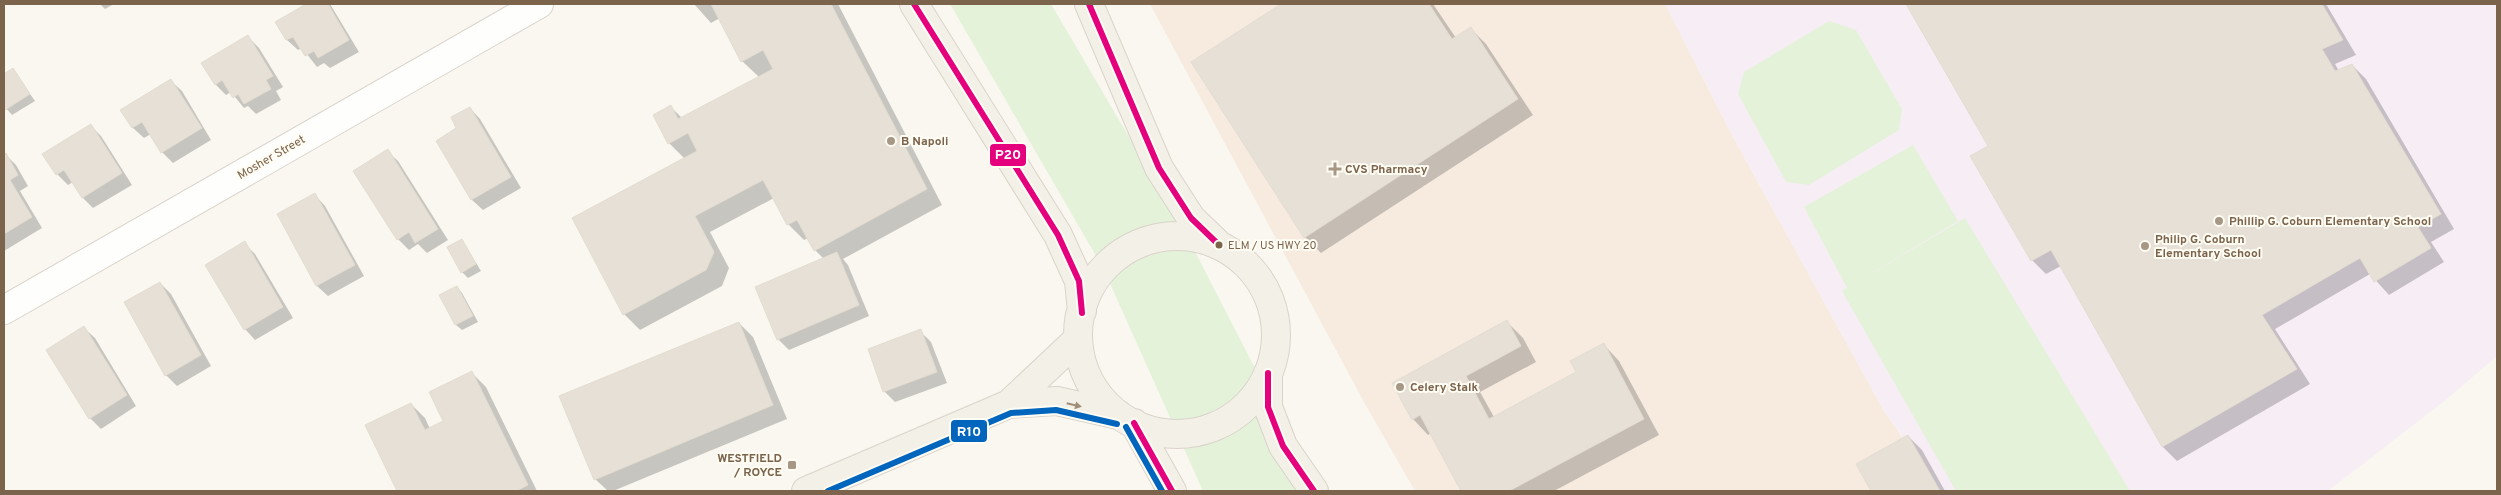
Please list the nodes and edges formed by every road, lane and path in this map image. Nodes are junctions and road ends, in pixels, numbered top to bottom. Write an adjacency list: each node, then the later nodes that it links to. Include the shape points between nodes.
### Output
1 (539, 4): 5 (street, Mosher Street)
2 (915, 4): 6 (main road, via 1058,235 1079,281)
3 (1089, 4): 4 (main road, via 1159,168 1191,218)
4 (1219, 245): 6 (main road, via 1187,236 1156,238 1127,249 1103,268 1086,297); 8 (main road, via 1247,263 1266,290 1276,321 1275,354)
5 (4, 310)
6 (1082, 313): 7 (main road)
7 (1077, 340): 9 (main road); 10 (main road, via 1081,361 1096,392)
8 (1268, 373): 10 (main road, via 1264,385 1242,411 1214,428 1181,435 1149,430); 13 (main road, via 1268,407 1284,446)
9 (1009, 404): 10 (main road, one-way to 10, via 1057,401); 11 (main road)
10 (1126, 419): 12 (main road)
11 (806, 491)
12 (1172, 491)
13 (1314, 491)

